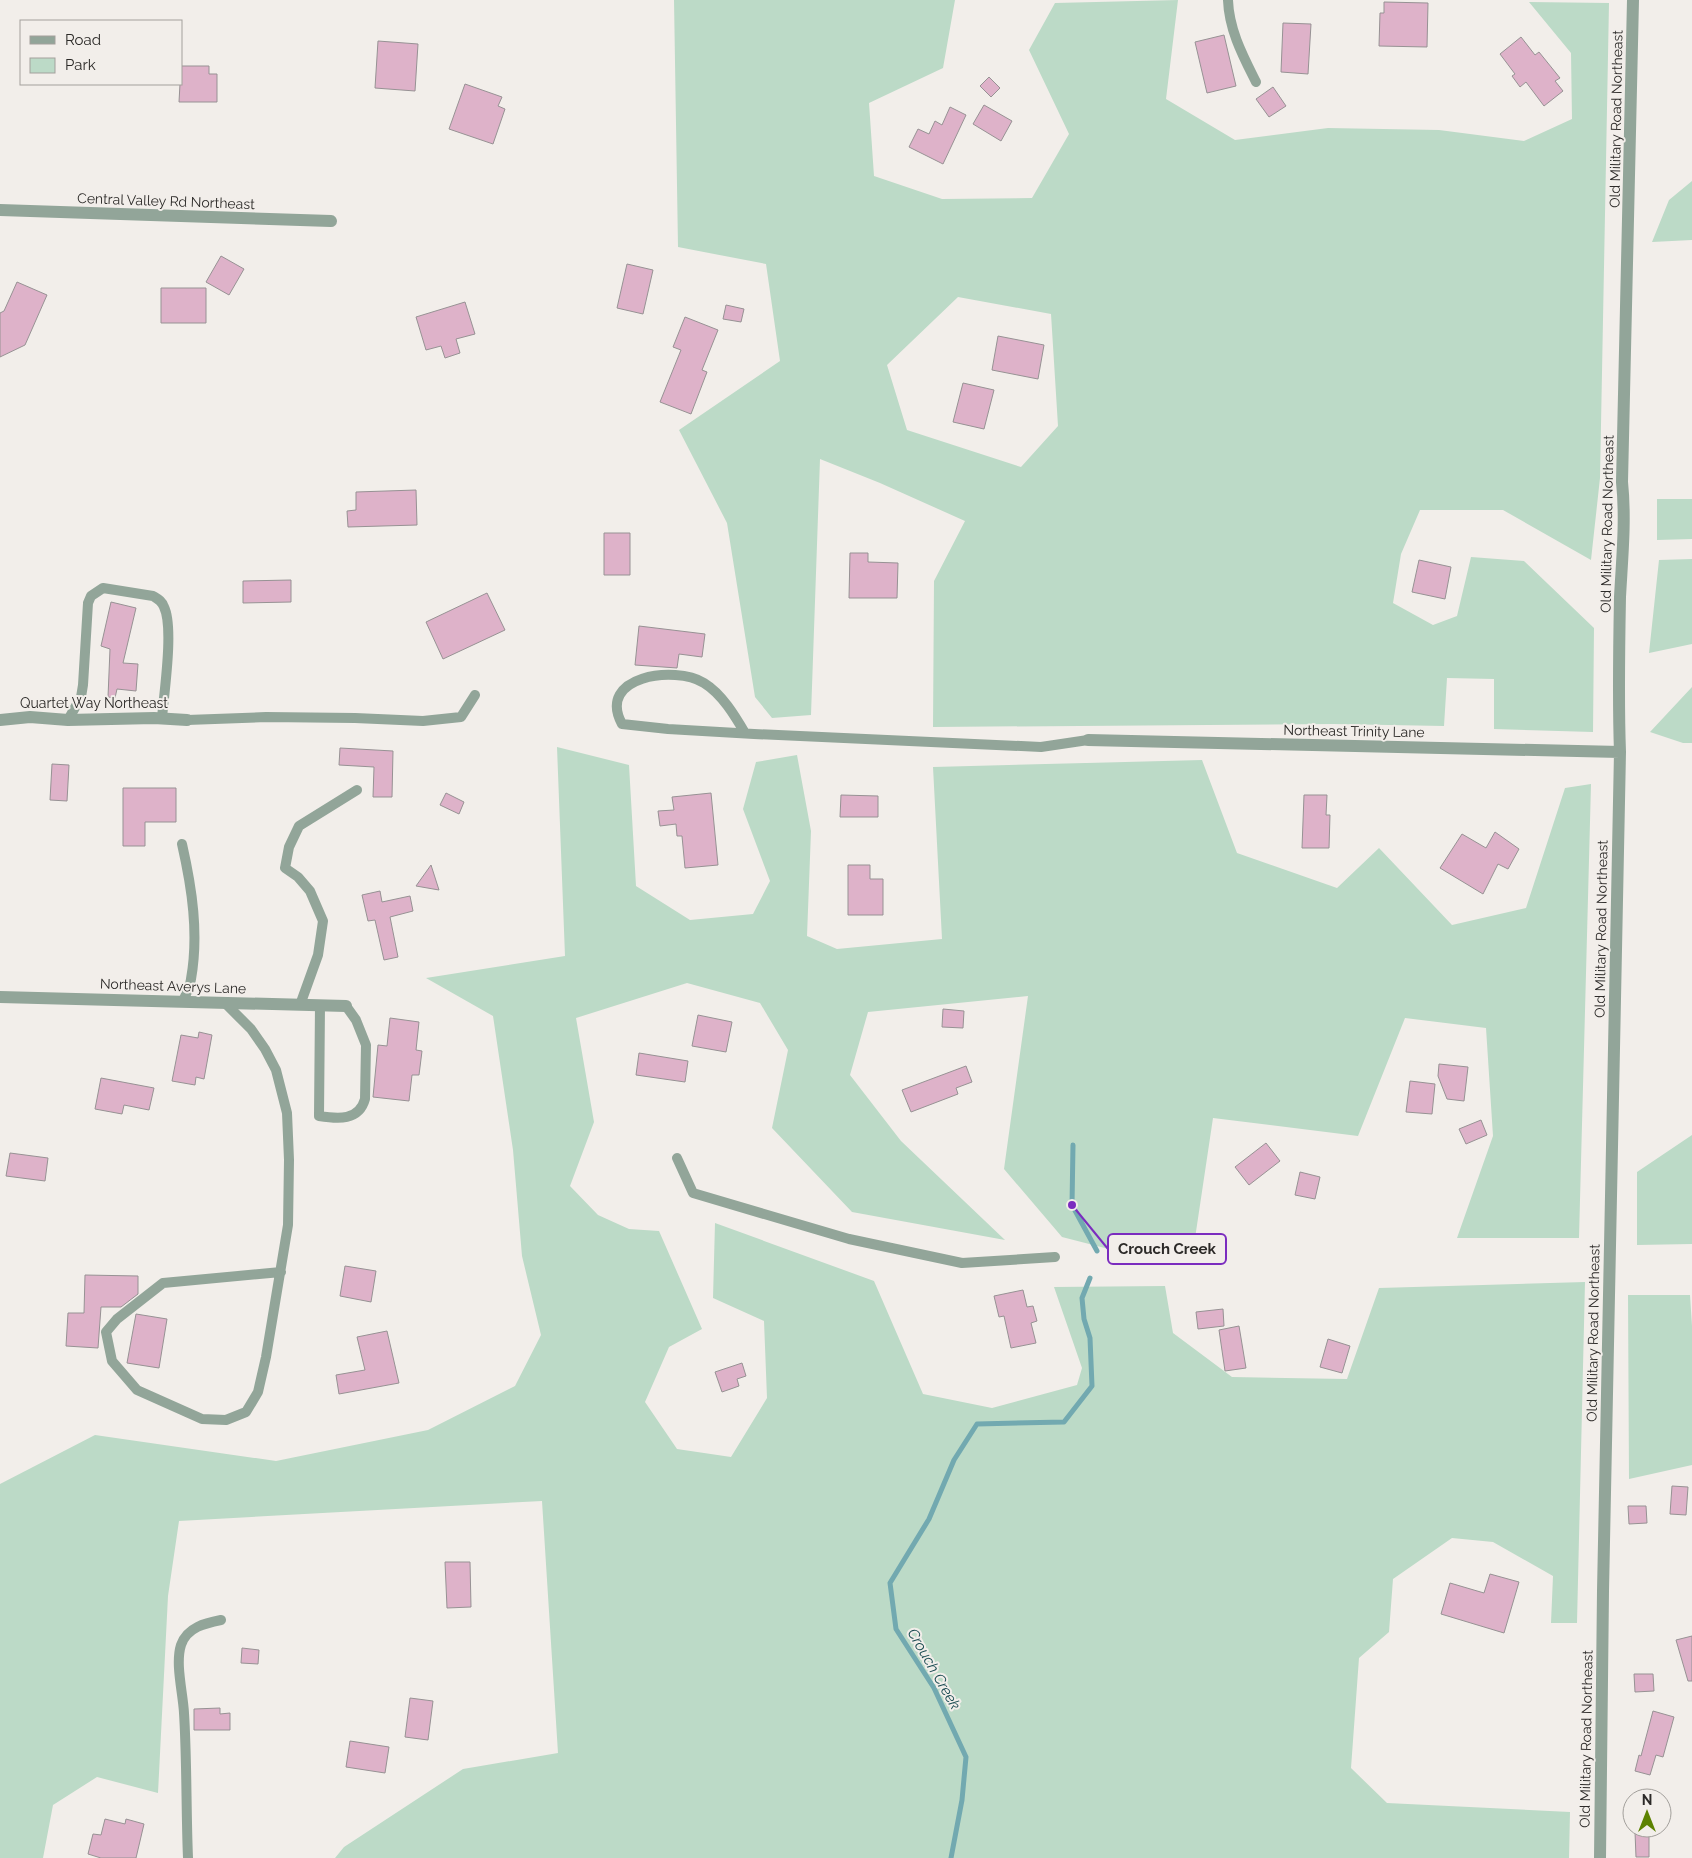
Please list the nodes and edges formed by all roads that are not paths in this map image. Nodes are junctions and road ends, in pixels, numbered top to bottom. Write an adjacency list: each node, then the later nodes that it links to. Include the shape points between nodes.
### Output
1 (1228, 0): 3 (lane, via 1228,14 1239,48)
2 (1633, 0): 13 (street, Old Military Road Northeast, via 1622,482)
3 (1256, 82)
4 (0, 210): 5 (street, Central Valley Rd Northeast)
5 (331, 221)
6 (475, 695): 10 (lane, via 461,717 423,721 266,717)
7 (162, 718): 9 (street, Quartet Way Northeast); 9 (lane, via 168,646 164,606 153,596 103,588 91,596 88,603 81,697); 10 (street, Quartet Way Northeast)
8 (0, 720): 9 (street, Quartet Way Northeast, via 30,717)
9 (68, 720)
10 (187, 720)
11 (745, 733): 11 (lane, via 713,690 704,682 690,677 653,675 638,680 620,695 617,706 622,724); 12 (lane, via 1041,747)
12 (1088, 740): 13 (street, Northeast Trinity Lane)
13 (1620, 752): 27 (street, Old Military Road Northeast)
14 (357, 790): 19 (lane, via 299,826 289,847 285,868 310,891 323,921 318,955)
15 (182, 844): 17 (lane, via 191,886 194,939 191,981)
16 (0, 997): 17 (street, Northeast Averys Lane)
17 (183, 1001): 18 (street, Northeast Averys Lane)
18 (224, 1002): 19 (street, Northeast Averys Lane); 24 (lane, via 251,1029 265,1050 276,1070 287,1113 288,1225)
19 (300, 1005): 20 (street, Northeast Averys Lane)
20 (320, 1005): 21 (street, Northeast Averys Lane); 21 (lane, via 319,1116 337,1119 358,1112 365,1098 366,1045)
21 (346, 1006)
22 (677, 1158): 23 (lane, via 693,1193 849,1239 962,1263)
23 (1055, 1257)
24 (281, 1272): 24 (lane, via 163,1283 117,1319 106,1332 112,1361 137,1390 202,1419 226,1420 246,1412 258,1392)
25 (221, 1620): 26 (lane, via 200,1624 185,1637 181,1646 179,1669 184,1712)
26 (188, 1858)
27 (1600, 1858)

